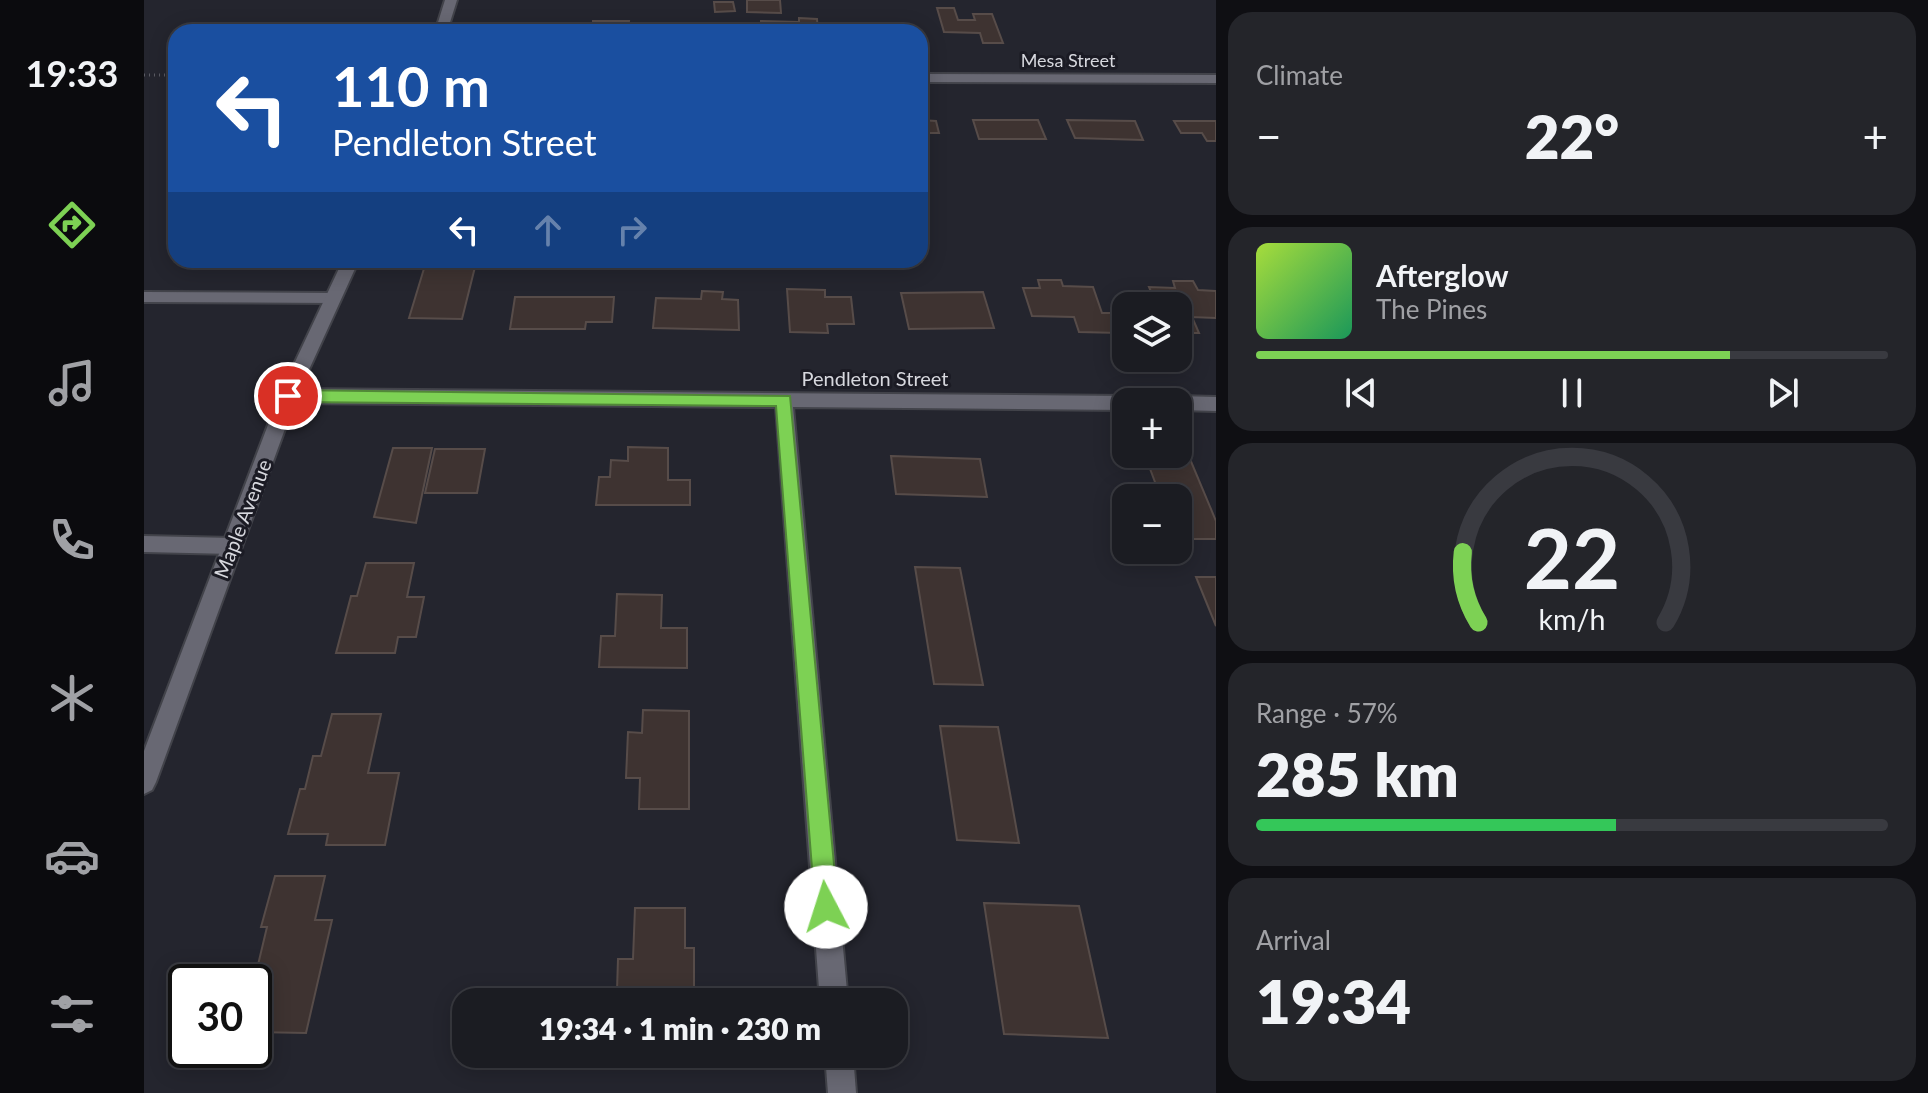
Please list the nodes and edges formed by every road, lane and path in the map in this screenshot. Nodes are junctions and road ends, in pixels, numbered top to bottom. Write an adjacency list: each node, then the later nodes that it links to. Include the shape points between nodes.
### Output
1 (451, 0): 2 (street)
2 (444, 24)
3 (144, 75): 4 (path)
4 (168, 75)
5 (928, 78): 6 (street, Mesa Street)
6 (1216, 79)
7 (347, 268): 9 (street, Maple Avenue)
8 (144, 297): 9 (lane)
9 (333, 298): 10 (street, Maple Avenue)
10 (288, 396): 11 (street, Pendleton Street); 16 (street, Maple Avenue)
11 (784, 400): 12 (street, Pendleton Street); 18 (street)
12 (1112, 403)
13 (1192, 403): 14 (street)
14 (1216, 404)
15 (144, 544): 16 (lane)
16 (233, 546): 17 (street, Maple Avenue)
17 (144, 782)
18 (833, 988)
19 (840, 1068): 20 (street)
20 (842, 1093)

